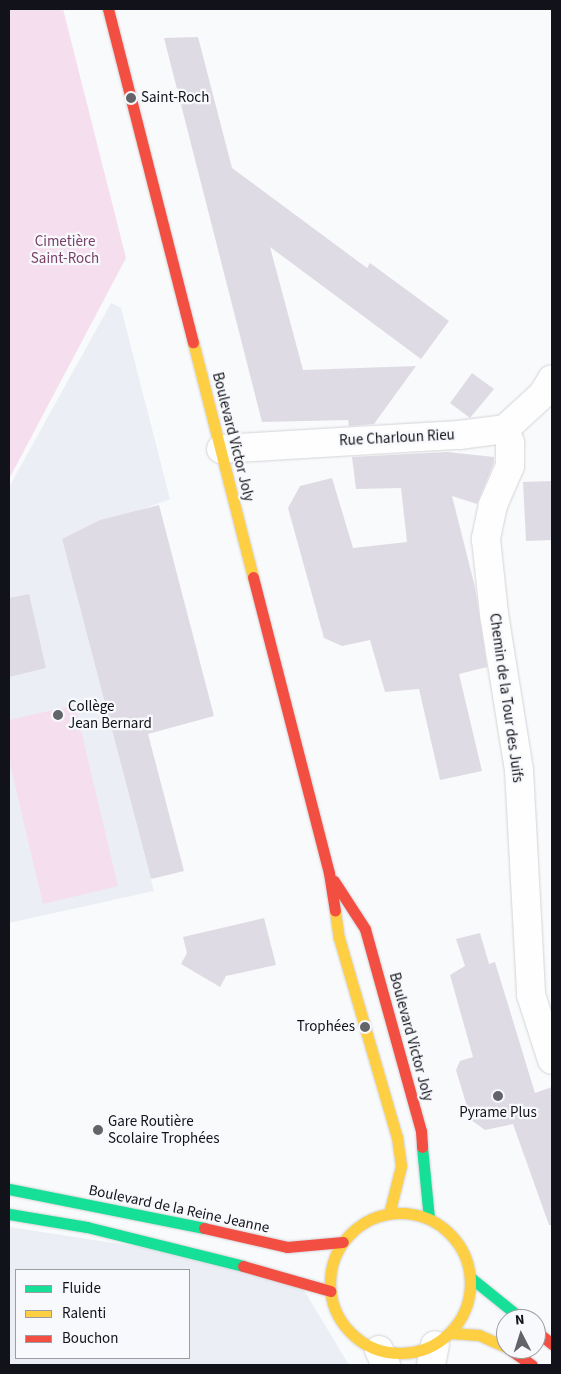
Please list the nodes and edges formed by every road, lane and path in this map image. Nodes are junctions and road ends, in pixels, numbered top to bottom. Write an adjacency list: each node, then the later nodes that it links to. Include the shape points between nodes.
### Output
1 (108, 9): 4 (main road, Boulevard Victor Joly)
2 (552, 379): 3 (street, via 543,394)
3 (505, 429): 4 (street, Rue Charloun Rieu, via 458,435); 6 (street, Chemin de la Tour des Juifs, via 510,443 510,466 494,505 486,539 494,614 519,770 531,995)
4 (220, 449): 5 (main road, Boulevard Victor Joly)
5 (329, 873): 9 (main road, Boulevard Victor Joly, via 339,938 397,1137 401,1166); 10 (main road, Boulevard Victor Joly, via 365,929 421,1131)
6 (552, 1060)
7 (9, 1190): 11 (main road, Boulevard de la Reine Jeanne, via 142,1214 287,1247)
8 (9, 1214): 13 (main road, via 87,1227)
9 (389, 1214): 10 (main road); 11 (main road, via 371,1219)
10 (429, 1219): 12 (main road, via 458,1243)
11 (343, 1242): 13 (main road, via 332,1266)
12 (471, 1278): 14 (main road); 16 (main road, via 469,1298 462,1317)
13 (330, 1290): 17 (main road, via 336,1312 348,1331)
14 (510, 1309)
15 (496, 1343): 16 (main road, via 479,1335)
16 (438, 1348): 17 (main road)
17 (383, 1358)

